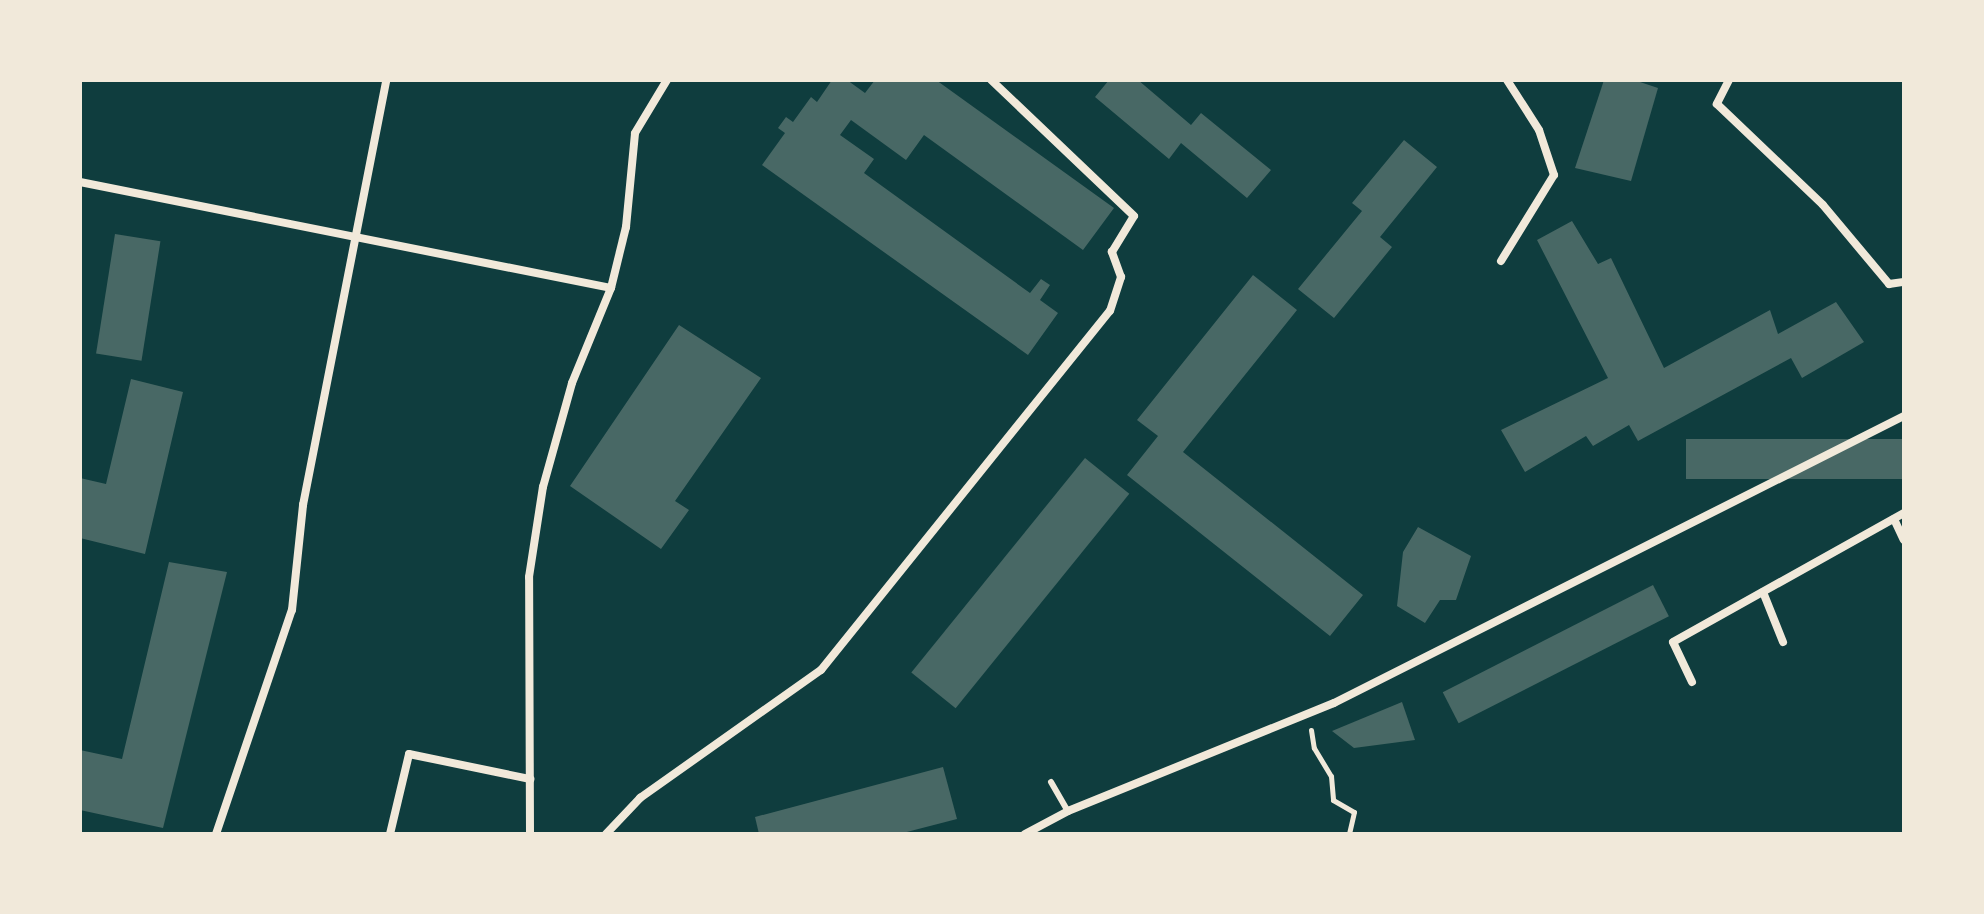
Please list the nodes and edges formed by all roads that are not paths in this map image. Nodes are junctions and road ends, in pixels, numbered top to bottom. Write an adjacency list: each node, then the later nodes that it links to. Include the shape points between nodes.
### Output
1 (386, 80): 7 (street)
2 (667, 80): 10 (street, via 635,133 626,227)
3 (991, 80): 24 (street, via 1134,216 1112,252 1121,277 1110,311 821,670 640,798)
4 (1507, 80): 8 (street, via 1539,130 1554,175)
5 (1729, 80): 9 (street, via 1717,104 1823,205 1889,284)
6 (80, 182): 7 (street)
7 (352, 239): 10 (street); 21 (street, via 303,505 292,610)
8 (1501, 261)
9 (1904, 282)
10 (611, 288): 18 (street, via 572,383 543,487 529,577)
11 (1904, 416): 20 (street, via 1308,715)
12 (1904, 513): 13 (street)
13 (1894, 519): 14 (street); 15 (street)
14 (1904, 540)
15 (1763, 592): 16 (street); 17 (street, via 1673,642)
16 (1783, 642)
17 (1692, 682)
18 (530, 779): 22 (street, via 409,754); 23 (street)
19 (1051, 782): 20 (lane)
20 (1068, 811): 25 (street)
21 (216, 834)
22 (390, 834)
23 (530, 834)
24 (606, 834)
25 (1025, 834)

